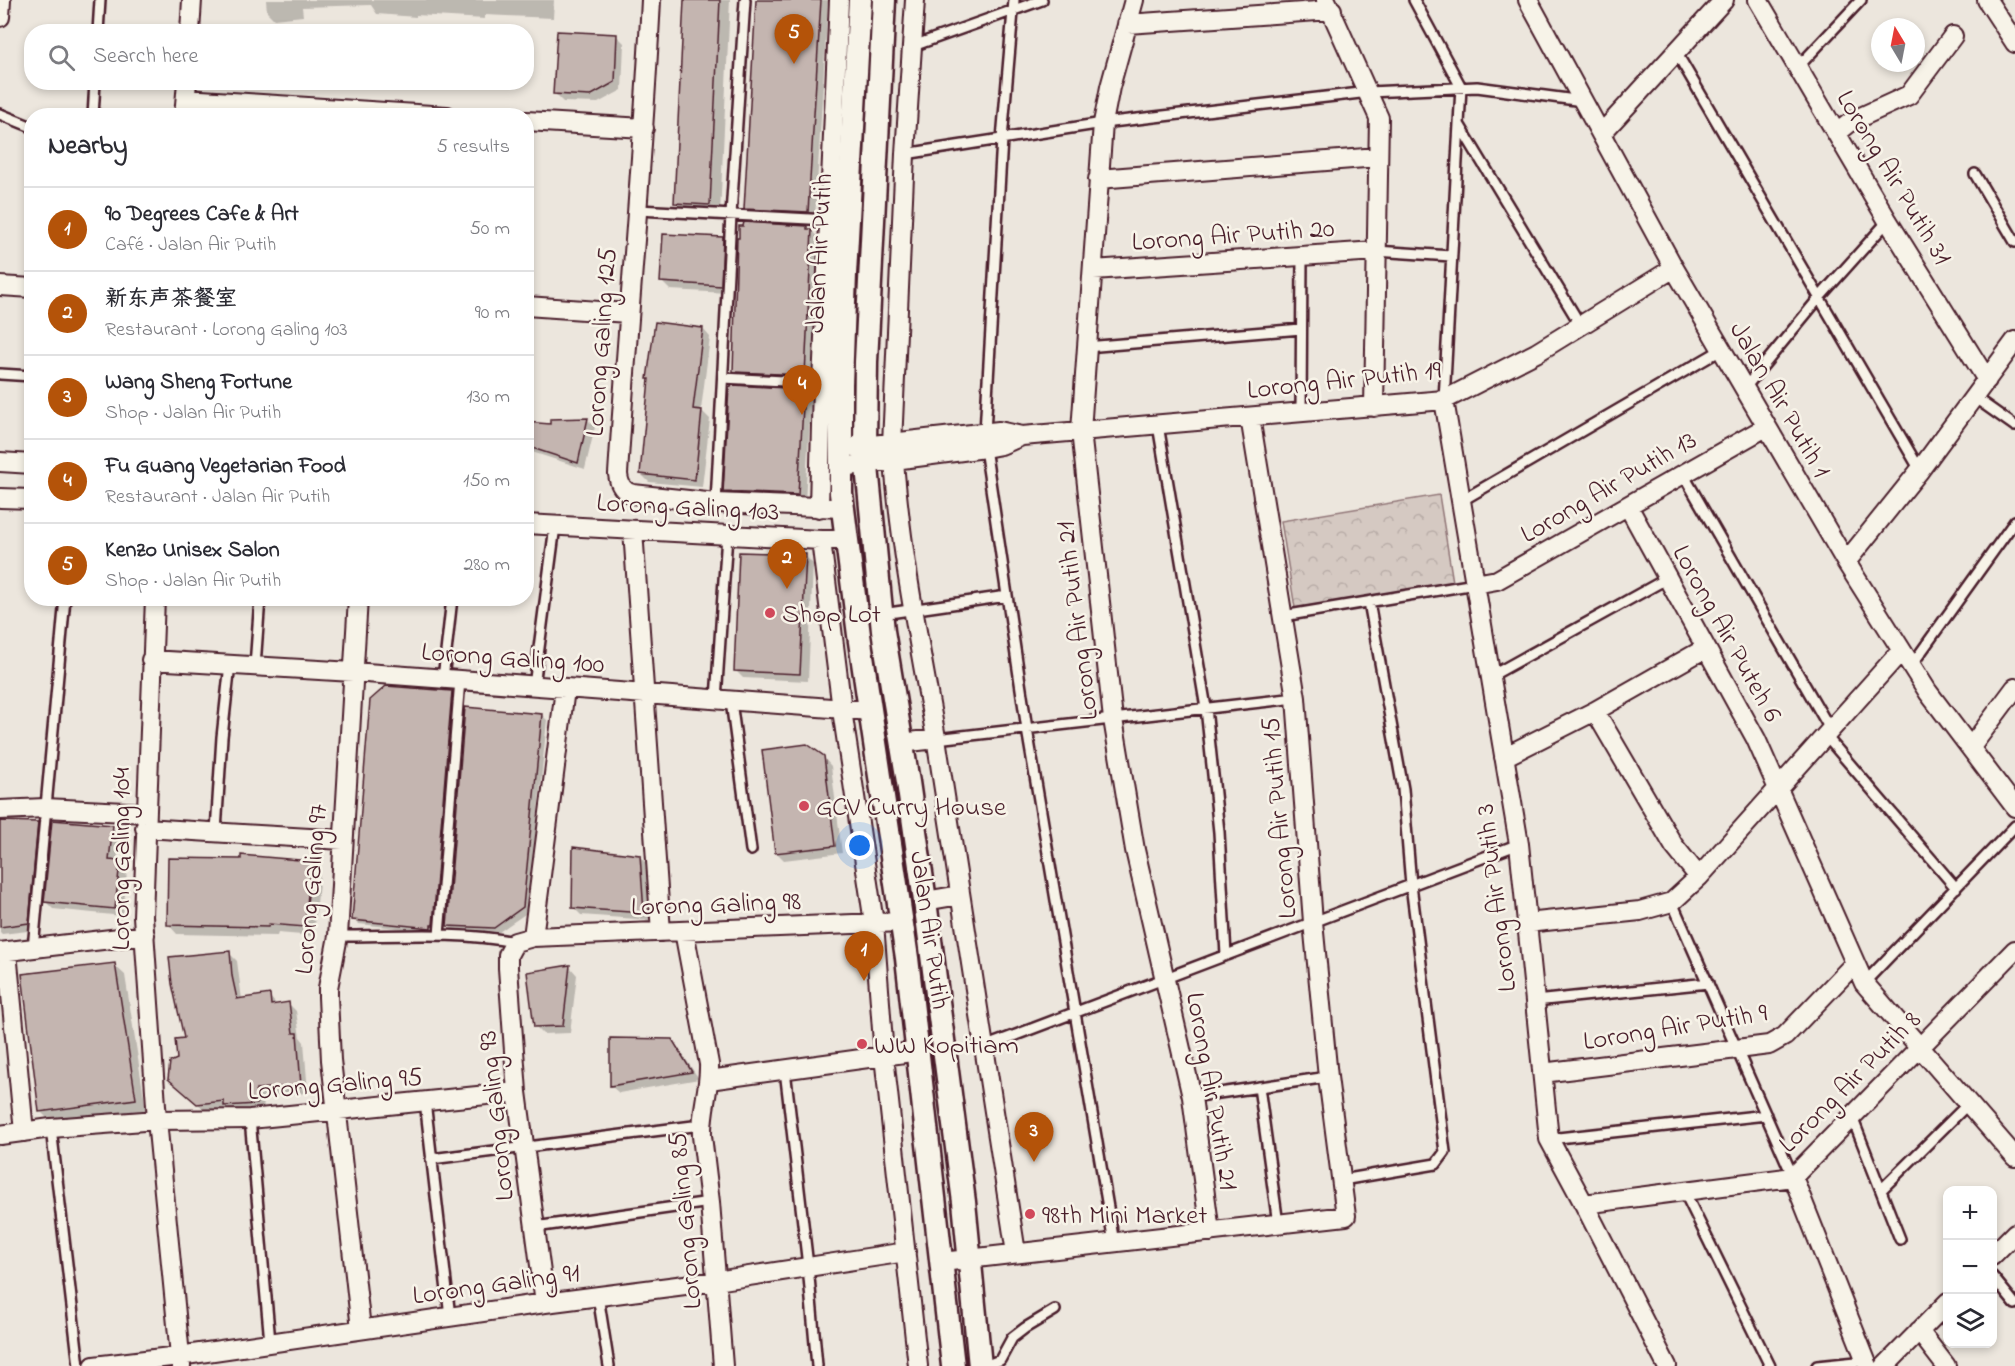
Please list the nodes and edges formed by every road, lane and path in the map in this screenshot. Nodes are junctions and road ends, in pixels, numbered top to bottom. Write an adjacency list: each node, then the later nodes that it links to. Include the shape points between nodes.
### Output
1 (1, 0): 21 (street)
2 (100, 0): 22 (lane)
3 (192, 0): 23 (street)
4 (651, 0): 42 (street, Lorong Galing 125)
5 (745, 0): 52 (lane)
6 (839, 0): 53 (street)
7 (860, 0): 75 (street, Jalan Air Putih, via 845,274)
8 (884, 0): 47 (street, Jalan Air Putih)
9 (915, 0): 27 (street)
10 (1014, 0): 20 (lane)
11 (1042, 0): 20 (lane)
12 (1134, 0): 24 (street, Lorong Air Putih 21)
13 (1414, 0): 30 (lane)
14 (1528, 0): 34 (street, Jalan Air Putih 1)
15 (1724, 0): 28 (street)
16 (1758, 0): 29 (street, Lorong Air Putih 31)
17 (1861, 0): 29 (lane)
18 (1987, 0): 26 (street)
19 (1329, 5): 24 (street); 32 (street)
20 (1012, 11): 27 (lane); 45 (lane)
21 (0, 17)
22 (98, 24)
23 (190, 24)
24 (1127, 24): 39 (street, Lorong Air Putih 21)
25 (1953, 36): 43 (street, via 1909,95 1852,121)
26 (2015, 44)
27 (913, 46): 46 (street)
28 (1676, 52): 44 (street); 63 (lane)
29 (1798, 67): 43 (street, Lorong Air Putih 31)
30 (1461, 87): 32 (lane); 34 (lane); 41 (lane)
31 (95, 90): 35 (lane)
32 (1369, 92): 39 (lane); 48 (street, via 1379,118)
33 (186, 99): 36 (street)
34 (1583, 101): 44 (street, Jalan Air Putih 1)
35 (93, 108)
36 (324, 108)
37 (0, 114): 40 (lane)
38 (534, 121): 42 (street)
39 (1103, 123): 45 (lane); 50 (street, Lorong Air Putih 21)
40 (24, 124)
41 (1459, 124): 58 (lane); 66 (lane)
42 (644, 128): 51 (street, Lorong Galing 125)
43 (1837, 133): 54 (street, Lorong Air Putih 31)
44 (1601, 134): 59 (street, Jalan Air Putih 1)
45 (1002, 139): 46 (lane); 86 (lane)
46 (904, 154): 47 (street); 87 (street)
47 (875, 156): 88 (street, Jalan Air Putih)
48 (1378, 157): 50 (street); 56 (street)
49 (1975, 174): 55 (lane)
50 (1098, 179): 60 (street, Lorong Air Putih 21)
51 (638, 210): 52 (lane); 65 (street, Lorong Galing 125)
52 (730, 215): 53 (lane); 73 (lane)
53 (829, 220): 75 (street)
54 (1888, 221): 63 (lane); 74 (street, Lorong Air Putih 31)
55 (2015, 242)
56 (1376, 251): 57 (street, Lorong Air Putih 20); 58 (lane); 79 (street)
57 (1302, 256): 60 (street, Lorong Air Putih 20); 67 (lane)
58 (1450, 256): 78 (lane)
59 (1674, 268): 66 (street, Lorong Air Putih 19); 70 (street, Jalan Air Putih 1)
60 (1093, 270): 69 (street, Lorong Air Putih 21)
61 (0, 286): 62 (street)
62 (24, 288)
63 (1820, 298): 76 (lane); 92 (lane)
64 (534, 306): 65 (street)
65 (628, 312): 97 (street, Lorong Galing 125, via 619,483 633,494)
66 (1581, 326): 78 (street, Lorong Air Putih 19)
67 (1301, 329): 69 (lane); 80 (lane)
68 (2015, 341): 74 (street)
69 (1086, 347): 85 (street, Lorong Air Putih 21)
70 (1721, 350): 76 (street, Jalan Air Putih 1); 96 (lane)
71 (0, 374): 72 (lane)
72 (24, 376)
73 (723, 378): 75 (lane); 97 (lane)
74 (1987, 380): 77 (street)
75 (831, 383): 89 (street, Jalan Air Putih); 99 (street)
76 (1744, 389): 84 (street, Jalan Air Putih 1)
77 (1974, 397): 83 (lane); 92 (street)
78 (1444, 400): 79 (street, Lorong Air Putih 19); 96 (street, Lorong Air Putih 3)
79 (1374, 406): 80 (street, Lorong Air Putih 19)
80 (1301, 413): 81 (street, Lorong Air Putih 19)
81 (1250, 417): 82 (street, Lorong Air Putih 19); 120 (street, Lorong Air Putih 15)
82 (1158, 424): 85 (street, Lorong Air Putih 19); 135 (lane)
83 (2015, 426)
84 (1766, 427): 93 (street, Lorong Air Putih 13); 108 (street, Jalan Air Putih 1)
85 (1081, 431): 86 (street, Lorong Air Putih 19, via 1022,436 1002,445); 139 (street, Lorong Air Putih 21)
86 (986, 440): 87 (street, Lorong Air Putih 19); 111 (lane)
87 (893, 452): 88 (street, Lorong Air Putih 19); 118 (street)
88 (866, 456): 89 (street, Lorong Air Putih 19); 119 (street, Jalan Air Putih)
89 (841, 458): 100 (street, Jalan Air Putih)
90 (0, 462): 91 (street)
91 (24, 464)
92 (1920, 470): 108 (street)
93 (1683, 474): 98 (street, Lorong Air Putih 13); 141 (lane)
94 (0, 498): 95 (street)
95 (24, 499)
96 (1461, 501): 110 (street, Lorong Air Putih 3)
97 (716, 503): 99 (street, Lorong Galing 125)
98 (1628, 506): 109 (street, Lorong Air Puteh 6); 110 (street, Lorong Air Putih 13, via 1497,580)
99 (819, 508): 100 (street, Lorong Galing 125)
100 (842, 508): 107 (street, Jalan Air Putih)
101 (2015, 521): 122 (lane)
102 (534, 525): 103 (street, Lorong Galing 103)
103 (555, 526): 104 (street, Lorong Galing 103); 129 (lane)
104 (633, 530): 105 (street, Lorong Galing 103); 132 (street)
105 (728, 535): 106 (street, Lorong Galing 103); 134 (lane)
106 (821, 540): 107 (street, Lorong Galing 103); 136 (street)
107 (846, 540): 137 (street, Jalan Air Putih)
108 (1846, 562): 122 (street, Jalan Air Putih 1)
109 (1668, 578): 121 (street, Lorong Air Puteh 6); 127 (lane)
110 (1475, 584): 112 (lane); 127 (street, Lorong Air Putih 3)
111 (1007, 596): 118 (lane); 140 (lane)
112 (1369, 602): 120 (lane); 159 (lane, via 1403,789)
113 (64, 606): 148 (lane)
114 (154, 606): 123 (street, Lorong Galing 104)
115 (259, 606): 125 (lane)
116 (357, 606): 126 (street, Lorong Galing 97)
117 (452, 606): 128 (lane)
118 (914, 610): 119 (lane); 142 (street)
119 (882, 614): 143 (street, Jalan Air Putih)
120 (1283, 616): 133 (street, Lorong Air Putih 15)
121 (1706, 648): 138 (street); 146 (street, Lorong Air Puteh 6)
122 (1906, 658): 141 (street); 144 (street, Jalan Air Putih 1)
123 (151, 660): 124 (street, Lorong Galing 100); 150 (street, Lorong Galing 104)
124 (230, 664): 125 (street, Lorong Galing 100); 152 (lane)
125 (255, 666): 126 (street, Lorong Galing 100)
126 (353, 672): 128 (street, Lorong Galing 100); 153 (street, Lorong Galing 97)
127 (1491, 676): 145 (street, Lorong Air Putih 3)
128 (452, 680): 129 (street, Lorong Galing 100); 171 (lane)
129 (534, 686): 131 (street, Lorong Galing 100)
130 (2015, 688): 144 (street)
131 (565, 689): 132 (street, Lorong Galing 100); 173 (street, Lorong Galing 93)
132 (644, 693): 134 (street, Lorong Galing 100); 169 (street)
133 (1296, 698): 135 (lane); 165 (street, Lorong Air Putih 15)
134 (724, 700): 136 (street, Lorong Galing 100); 156 (lane)
135 (1206, 708): 139 (lane); 177 (lane)
136 (842, 710): 137 (street, Lorong Galing 100); 157 (street)
137 (871, 711): 155 (street, Jalan Air Putih)
138 (1595, 711): 145 (street); 158 (street, via 1674,846)
139 (1113, 719): 140 (lane); 179 (street, Lorong Air Putih 21, via 1135,850)
140 (1027, 729): 142 (lane); 183 (lane)
141 (1827, 732): 146 (street); 160 (lane)
142 (936, 739): 143 (street); 161 (street)
143 (901, 743): 162 (street, Jalan Air Putih)
144 (1971, 747): 147 (street, Jalan Air Putih 1)
145 (1504, 757): 154 (street, Lorong Air Putih 3)
146 (1777, 788): 158 (street); 178 (street, Lorong Air Puteh 6)
147 (2015, 807)
148 (45, 808): 149 (street); 150 (street); 174 (lane)
149 (0, 810)
150 (146, 820): 152 (street); 170 (street, Lorong Galing 104)
151 (2015, 826): 160 (lane)
152 (216, 831): 153 (street)
153 (343, 840): 172 (street, Lorong Galing 97)
154 (1519, 844): 159 (lane); 166 (street, Lorong Air Putih 3)
155 (890, 847): 157 (street); 164 (street, Jalan Air Putih)
156 (751, 850)
157 (864, 851): 167 (street)
158 (1699, 877): 163 (street)
159 (1411, 885): 165 (lane); 212 (lane, via 1445,1152 1436,1164)
160 (1956, 888): 181 (lane)
161 (960, 895): 162 (street); 184 (street)
162 (925, 901): 226 (street, Jalan Air Putih)
163 (1672, 902): 166 (street, via 1640,910); 180 (lane)
164 (902, 922): 167 (street, Lorong Galing 98); 187 (street, Jalan Air Putih)
165 (1313, 922): 177 (lane); 191 (street, Lorong Air Putih 15)
166 (1527, 922): 182 (street, Lorong Air Putih 3)
167 (874, 923): 168 (street, Lorong Galing 98); 188 (street)
168 (684, 931): 169 (street, Lorong Galing 98); 192 (street, Lorong Galing 85, via 707,1044)
169 (661, 932): 173 (street, Lorong Galing 98)
170 (145, 935): 174 (street); 202 (street, Lorong Galing 104)
171 (439, 935): 172 (lane); 173 (lane)
172 (338, 936): 198 (street, Lorong Galing 97, via 328,988)
173 (524, 940): 194 (street, Lorong Galing 93, via 508,955 507,968)
174 (33, 949): 176 (street)
175 (2015, 950): 186 (street, Lorong Air Putih 8)
176 (3, 952): 205 (street)
177 (1226, 955): 179 (lane)
178 (1856, 963): 181 (street, Lorong Air Puteh 6); 185 (street, Lorong Air Putih 9, via 1785,1036 1769,1044)
179 (1165, 978): 183 (lane); 195 (street, Lorong Air Putih 21)
180 (1708, 983): 182 (lane); 185 (lane)
181 (1864, 983): 186 (street, Lorong Air Puteh 6)
182 (1535, 1001): 190 (street, Lorong Air Putih 3)
183 (1075, 1012): 184 (lane); 222 (lane)
184 (984, 1047): 225 (street)
185 (1737, 1048): 190 (street, Lorong Air Putih 9); 199 (lane)
186 (1921, 1048): 197 (street, Lorong Air Puteh 6); 200 (street, Lorong Air Putih 8)
187 (919, 1051): 188 (street); 227 (street, Jalan Air Putih)
188 (884, 1056): 189 (street); 224 (street)
189 (785, 1070): 192 (street); 228 (lane)
190 (1542, 1073): 207 (street, Lorong Air Putih 3)
191 (1328, 1077): 193 (lane); 212 (street, Lorong Air Putih 15)
192 (710, 1080): 203 (street, Lorong Galing 85)
193 (1259, 1088): 195 (lane); 217 (lane)
194 (517, 1092): 196 (street, Lorong Galing 95); 208 (street, Lorong Galing 93)
195 (1192, 1097): 219 (street, Lorong Air Putih 21)
196 (425, 1101): 198 (street, Lorong Galing 95); 210 (lane)
197 (1969, 1103): 209 (street, Lorong Air Puteh 6); 213 (lane)
198 (336, 1110): 201 (street, Lorong Galing 95); 237 (street, Lorong Galing 97)
199 (1766, 1115): 207 (lane); 211 (lane)
200 (1852, 1117): 211 (street, Lorong Air Putih 8); 213 (lane)
201 (250, 1119): 202 (street, Lorong Galing 95); 239 (lane)
202 (157, 1120): 204 (street, Lorong Galing 95); 240 (street, Lorong Galing 104)
203 (701, 1125): 208 (lane); 215 (street, Lorong Galing 85)
204 (51, 1128): 205 (street, Lorong Galing 95); 242 (lane)
205 (24, 1132): 206 (street, Lorong Galing 95)
206 (0, 1135)
207 (1549, 1139): 216 (street, Lorong Air Putih 3)
208 (524, 1149): 210 (lane); 218 (street, Lorong Galing 93)
209 (2015, 1157)
210 (431, 1159): 236 (lane)
211 (1793, 1177): 214 (street, Lorong Air Putih 8); 241 (street)
212 (1342, 1180): 217 (street, Lorong Air Putih 15, via 1346,1216)
213 (1881, 1190): 221 (lane)
214 (1684, 1191): 216 (street, Lorong Air Putih 8); 252 (lane)
215 (710, 1202): 218 (lane); 229 (street, Lorong Galing 85)
216 (1584, 1204): 251 (street, Lorong Air Putih 3)
217 (1278, 1224): 219 (street)
218 (535, 1227): 232 (street, Lorong Galing 93)
219 (1210, 1232): 222 (street)
220 (2015, 1233): 223 (street)
221 (1900, 1239)
222 (1114, 1242): 225 (street)
223 (1997, 1251)
224 (906, 1252): 228 (street, Lorong Galing 91); 247 (street)
225 (1016, 1253): 226 (street)
226 (969, 1258): 227 (street); 249 (street, Jalan Air Putih)
227 (942, 1262): 248 (street, Jalan Air Putih)
228 (808, 1266): 229 (street, Lorong Galing 91); 246 (lane)
229 (716, 1281): 231 (street, Lorong Galing 91); 245 (street, Lorong Galing 85)
230 (1997, 1282): 233 (lane)
231 (598, 1296): 232 (street, Lorong Galing 91); 244 (lane)
232 (545, 1303): 236 (street, Lorong Galing 91)
233 (2015, 1304)
234 (1943, 1306): 238 (street)
235 (1055, 1310): 250 (lane, via 1018,1333 1000,1360)
236 (450, 1317): 237 (street, Lorong Galing 91)
237 (361, 1329): 239 (street, Lorong Galing 91)
238 (1919, 1331): 254 (street); 255 (street)
239 (270, 1342): 240 (street, Lorong Galing 91)
240 (180, 1361): 243 (street, Lorong Galing 91)
241 (1867, 1364): 253 (lane)
242 (79, 1366)
243 (94, 1366)
244 (609, 1366)
245 (723, 1366)
246 (817, 1366)
247 (918, 1366)
248 (953, 1366)
249 (980, 1366)
250 (985, 1366)
251 (1666, 1366)
252 (1770, 1366)
253 (1817, 1366)
254 (1885, 1366)
255 (1946, 1366)

